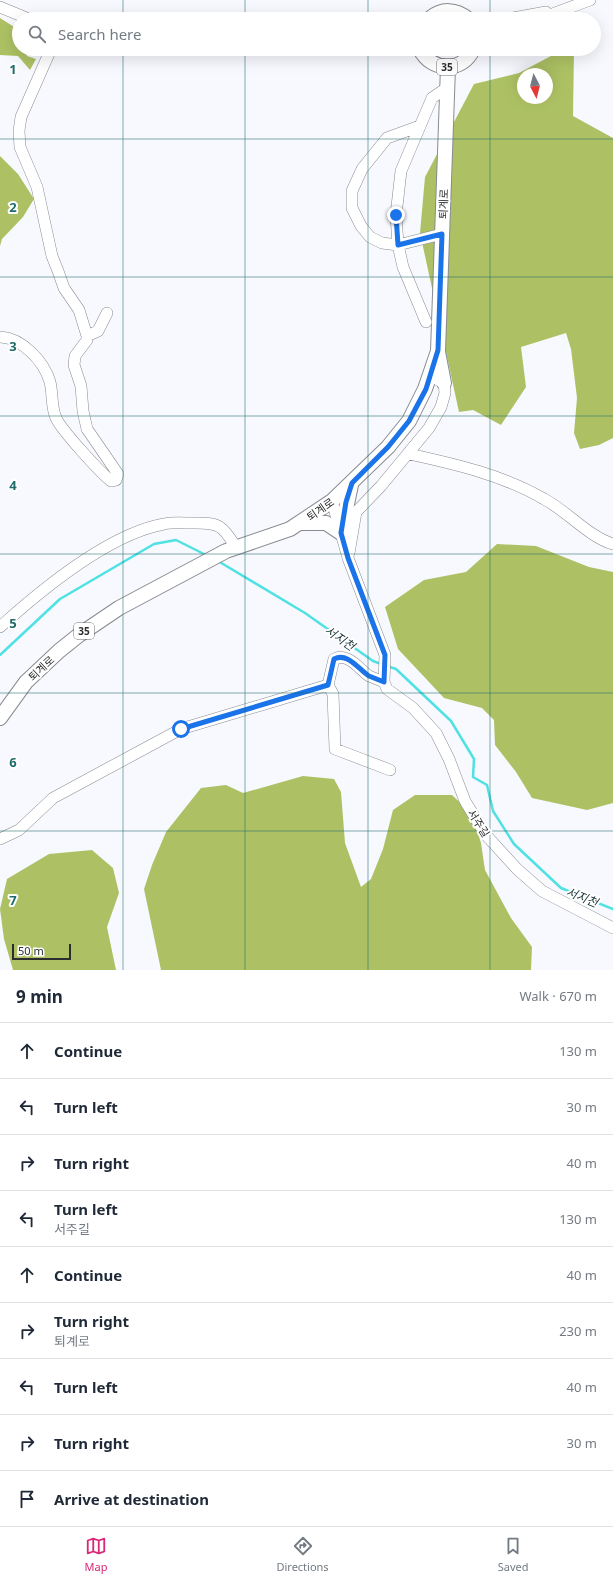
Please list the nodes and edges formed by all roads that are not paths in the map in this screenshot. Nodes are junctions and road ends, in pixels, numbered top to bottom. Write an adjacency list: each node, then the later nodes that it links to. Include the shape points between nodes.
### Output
1 (590, 0): 4 (street)
2 (453, 5): 6 (main road); 7 (main road)
3 (0, 7): 5 (street)
4 (559, 11): 8 (street)
5 (12, 12)
6 (442, 12)
7 (460, 12)
8 (552, 12)
9 (47, 56): 19 (street, via 21,117 20,147 37,187 52,256 64,288 79,310)
10 (425, 56): 12 (main road, 35, via 438,66)
11 (469, 56): 12 (main road, 35, via 465,61)
12 (448, 67): 13 (main road, 퇴계로)
13 (448, 87): 14 (street, via 432,98); 15 (main road, 퇴계로)
14 (420, 126): 16 (street, via 401,171 396,215); 16 (street, via 387,138 362,169 352,191 352,208 370,237 382,243)
15 (442, 234): 16 (street); 21 (main road, 퇴계로)
16 (398, 245): 18 (street)
17 (107, 313): 19 (street, via 98,331)
18 (426, 322)
19 (87, 336): 20 (street, via 75,356 74,365 81,386 87,429 118,474 116,480 111,481 86,456 56,419 48,374 42,365 20,342)
20 (0, 337)
21 (438, 350): 22 (main road, 퇴계로); 23 (main road)
22 (430, 375): 23 (street); 25 (main road, 퇴계로, via 426,389 409,421 388,447)
23 (444, 383): 24 (street, via 445,393 441,407)
24 (409, 454): 29 (street, via 440,460 524,488 546,499 594,534); 31 (street, via 356,512)
25 (352, 483): 26 (main road, 퇴계로); 28 (main road)
26 (332, 502): 27 (main road, 퇴계로 / 35); 28 (street)
27 (299, 523): 28 (main road, via 326,523); 30 (main road, 퇴계로 / 35, via 290,529)
28 (341, 533): 31 (street)
29 (613, 544)
30 (231, 549): 32 (street, via 222,528 215,526 165,524 145,529 72,569); 35 (main road, 퇴계로 / 35, via 119,608 79,635 26,682)
31 (348, 558): 33 (street, via 385,655)
32 (0, 627)
33 (384, 680): 34 (street, via 369,675 346,658 339,657 334,659); 38 (street, 서주길, via 387,689 413,708 436,733 466,801 485,834 517,870 542,891)
34 (328, 685): 36 (street, via 333,694 335,748); 37 (street, via 181,729 53,798 19,830)
35 (0, 718)
36 (390, 770)
37 (0, 839)
38 (613, 928)

